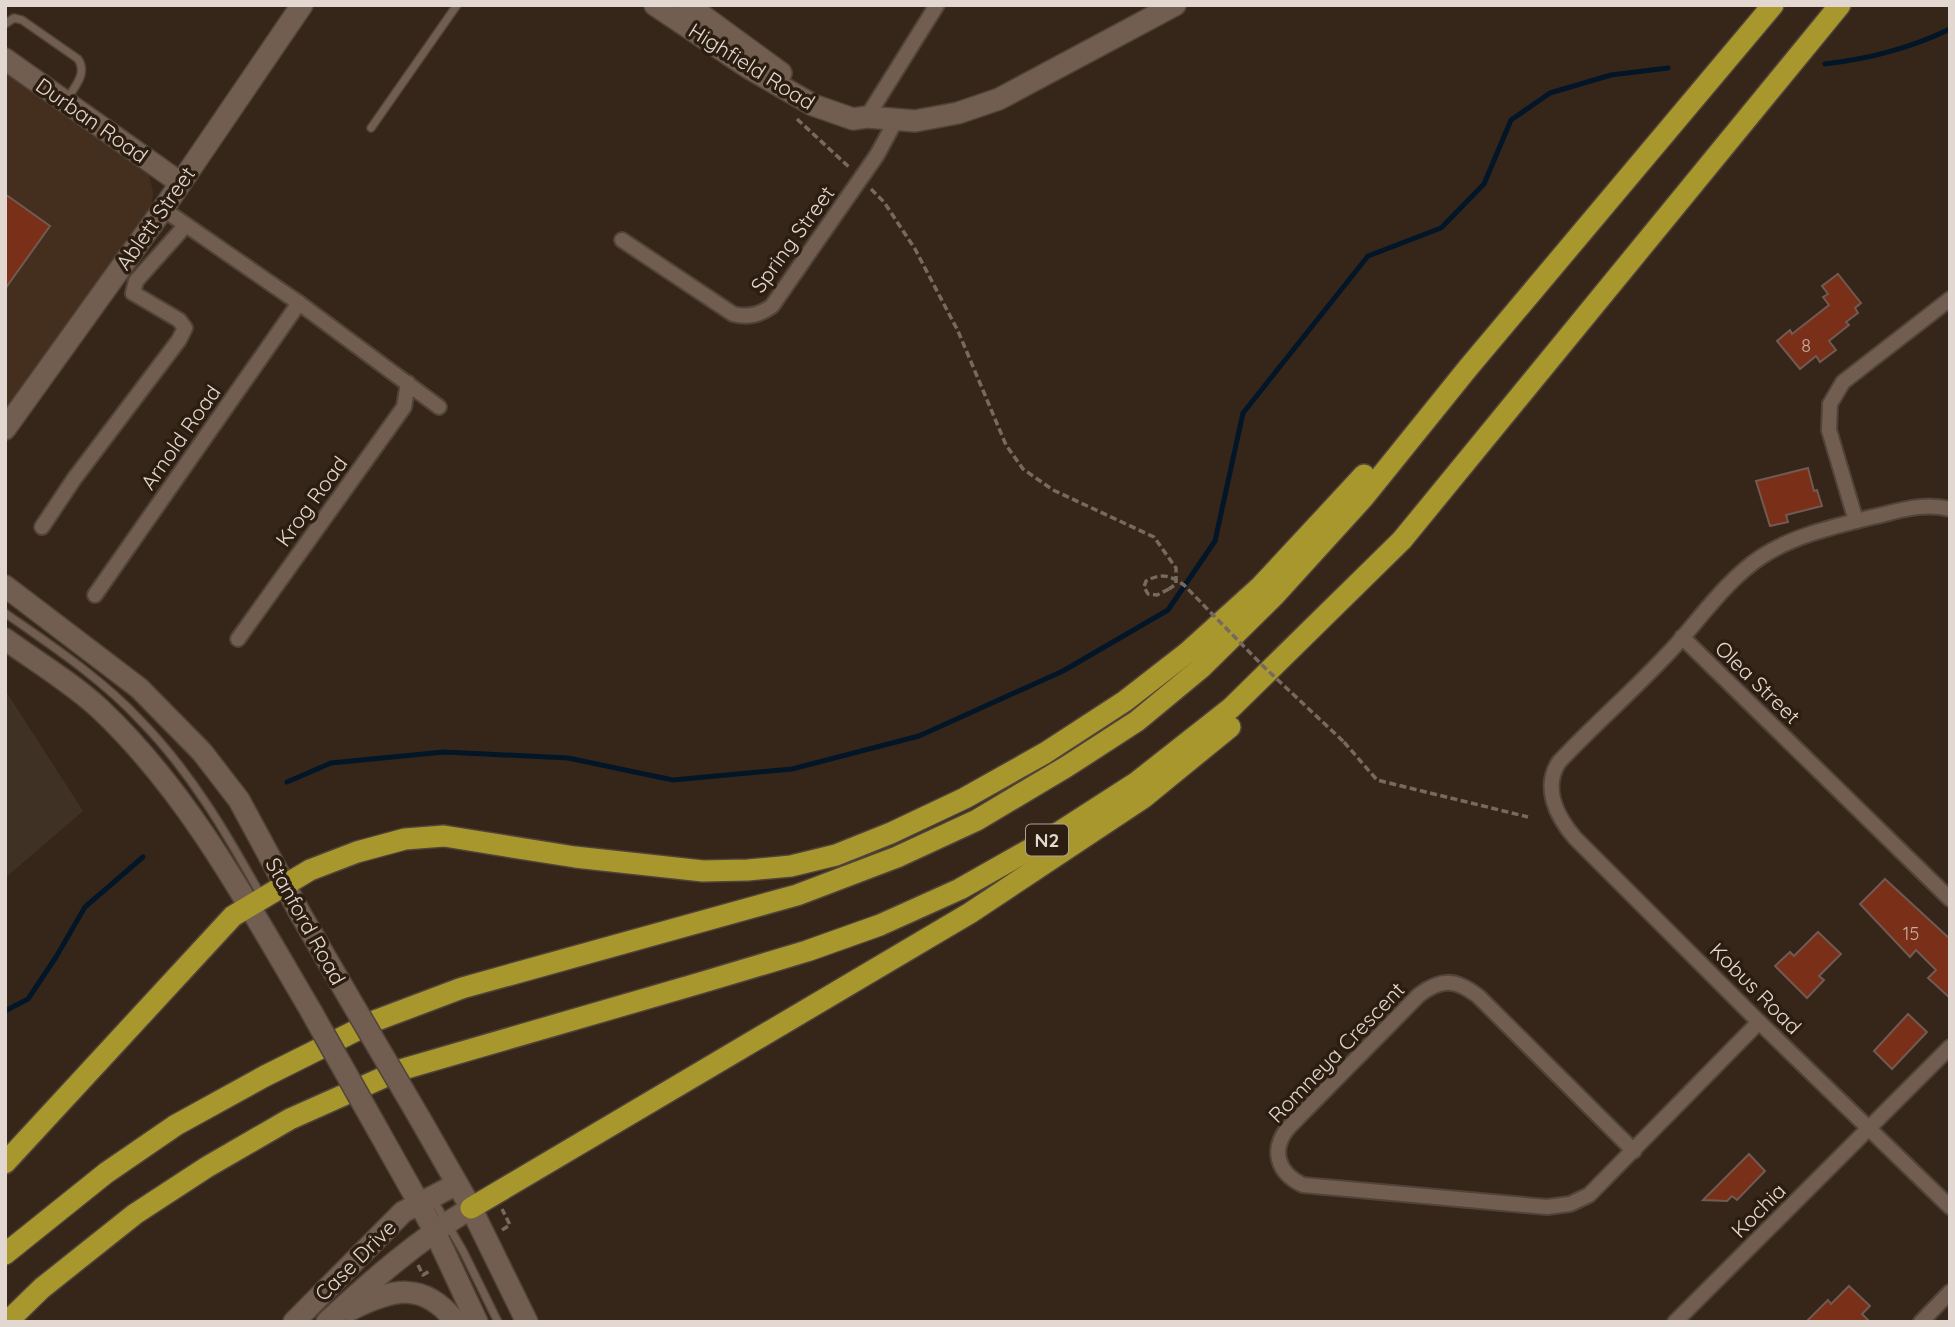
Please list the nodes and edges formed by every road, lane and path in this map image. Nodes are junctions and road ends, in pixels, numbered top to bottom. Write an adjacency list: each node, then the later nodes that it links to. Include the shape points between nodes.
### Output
1 (457, 5): 15 (lane)
2 (655, 5): 12 (main road, Highfield Road, via 788,93 813,105)
3 (688, 5): 12 (main road, Highfield Road, via 794,81)
4 (937, 5): 12 (street)
5 (1175, 5): 14 (main road, via 999,99 958,113)
6 (1773, 5): 23 (highway, N2)
7 (1840, 5): 30 (highway, N2)
8 (299, 6): 17 (main road, Ablett Street)
9 (5, 24): 11 (lane, via 14,18 22,20 78,58 82,74)
10 (5, 59): 11 (main road, Durban Road)
11 (66, 102): 17 (main road, Durban Road)
12 (859, 116): 14 (main road)
13 (795, 118): 16 (path)
14 (896, 120): 16 (street, Spring Street)
15 (371, 128)
16 (861, 179): 20 (street, Spring Street, via 772,306 752,316 733,314); 37 (path, bridge, via 884,202 915,248 958,331 1006,444 1023,469 1053,490 1154,537 1176,568 1176,584 1157,595 1148,594 1146,581 1164,575 1172,576 1184,585 1377,780)
17 (179, 182): 18 (main road, Ablett Street)
18 (163, 209): 19 (street); 26 (main road, Ablett Street)
19 (186, 225): 22 (street); 29 (street, via 136,281 133,293 179,320 185,328 180,340)
20 (622, 240)
21 (1950, 299): 28 (street, via 1843,382 1830,404 1829,430)
22 (299, 303): 24 (street); 32 (street, Arnold Road)
23 (1468, 368): 38 (highway, via 1261,586 1188,652 1125,701 1045,753 891,833 836,855 791,866 703,871 575,858 444,836 405,839 356,852); 51 (highway, N2, via 1364,497 1275,595 1147,712 1066,767 977,820 797,895 462,988 377,1020 176,1125 106,1173)
24 (408, 383): 25 (street); 36 (street, Krog Road, via 404,407)
25 (439, 407)
26 (5, 429)
27 (1950, 509): 28 (street, via 1918,506)
28 (1856, 521): 34 (street, via 1785,544 1759,558)
29 (42, 527)
30 (1402, 540): 49 (highway, via 1235,723 1143,798 970,913); 53 (highway, N2, via 1231,708 1137,782 960,889 807,951 400,1070 290,1119 135,1214)
31 (5, 586): 38 (main road, Stanford Road, via 104,659 179,725 239,800)
32 (95, 595)
33 (5, 613): 40 (lane, via 92,676 164,745 227,835)
34 (1682, 637): 39 (street, Olea Street); 41 (street, Kobus Road, via 1559,762 1553,771 1553,802 1564,825)
35 (5, 639): 40 (main road, Stanford Road, via 99,708 146,758)
36 (238, 639)
37 (1528, 817)
38 (285, 885): 40 (highway); 46 (main road, Stanford Road, bridge)
39 (1950, 899)
40 (255, 901): 45 (highway, via 204,946); 47 (main road, Stanford Road, bridge, via 379,1132)
41 (1759, 1022): 43 (street, Kobus Road); 44 (street, Romneya Crescent)
42 (1950, 1046): 43 (street)
43 (1870, 1128): 48 (street, Kobus Road); 60 (street, Kochia)
44 (1634, 1151): 44 (street, Romneya Crescent, via 1580,1200 1547,1207 1303,1185 1281,1167 1278,1145 1289,1127 1419,995 1433,985 1458,983 1478,996)
45 (5, 1163)
46 (457, 1184): 47 (main road, Case Drive); 49 (main road, Stanford Road)
47 (425, 1200): 50 (main road, Stanford Road); 54 (main road, Case Drive, via 391,1223)
48 (1950, 1207)
49 (471, 1208): 50 (main road, Case Drive); 59 (main road, Stanford Road)
50 (440, 1227): 55 (main road, Case Drive, via 381,1272); 57 (main road, Stanford Road); 58 (lane)
51 (5, 1254)
52 (1950, 1292): 61 (street)
53 (7, 1322)
54 (294, 1322)
55 (327, 1322): 56 (main road, via 376,1296 402,1292 431,1299)
56 (456, 1322)
57 (477, 1322)
58 (498, 1322)
59 (527, 1322)
60 (1675, 1322)
61 (1921, 1322)

